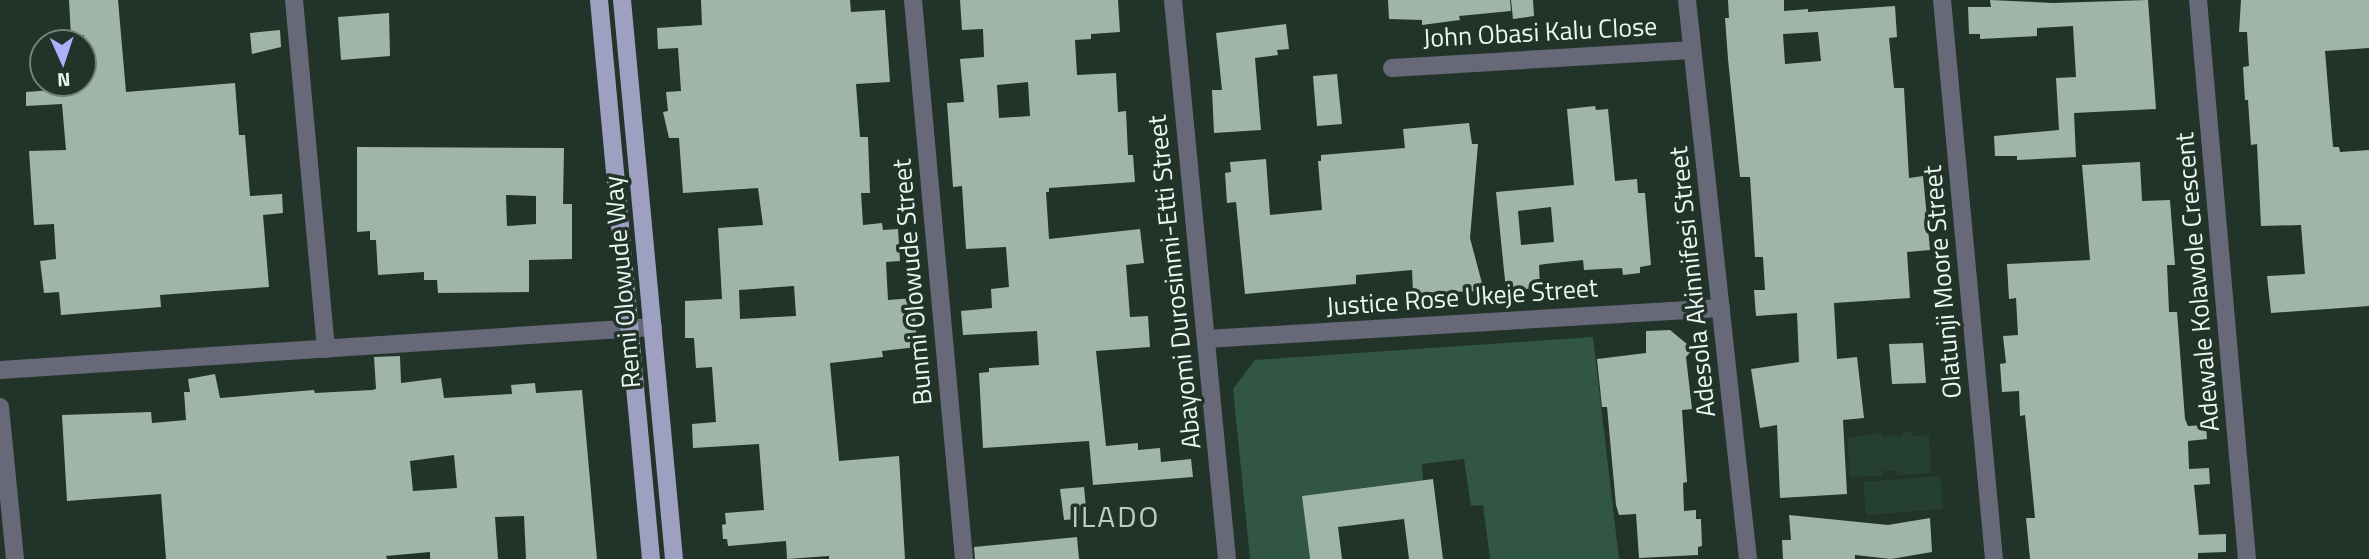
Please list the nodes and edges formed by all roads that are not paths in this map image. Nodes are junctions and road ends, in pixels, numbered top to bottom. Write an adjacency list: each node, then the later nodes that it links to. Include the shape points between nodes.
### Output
1 (294, 0): 15 (street)
2 (599, 0): 13 (main road, Remi Olowude Way)
3 (622, 0): 12 (main road, Remi Olowude Way)
4 (913, 0): 21 (street, Bunmi Olowude Street)
5 (1173, 0): 14 (street, Abayomi Durosinmi-Etti Street)
6 (1687, 0): 9 (street, Adesola Akinnifesi Street)
7 (1942, 0): 24 (street, Olatunji Moore Street)
8 (2198, 0): 25 (street, Adewale Kolawole Crescent)
9 (1692, 50): 10 (street, John Obasi Kalu Close); 11 (street, Adesola Akinnifesi Street)
10 (1392, 68)
11 (1721, 308): 14 (street, Justice Rose Ukeje Street); 23 (street, Adesola Akinnifesi Street)
12 (653, 327): 13 (street); 20 (main road, Remi Olowude Way)
13 (629, 329): 15 (street); 19 (main road, Remi Olowude Way)
14 (1206, 339): 22 (street, Abayomi Durosinmi-Etti Street)
15 (326, 349): 16 (street)
16 (0, 370)
17 (0, 407): 18 (street)
18 (15, 559)
19 (650, 559)
20 (674, 559)
21 (964, 559)
22 (1227, 559)
23 (1748, 559)
24 (1994, 559)
25 (2247, 559)

